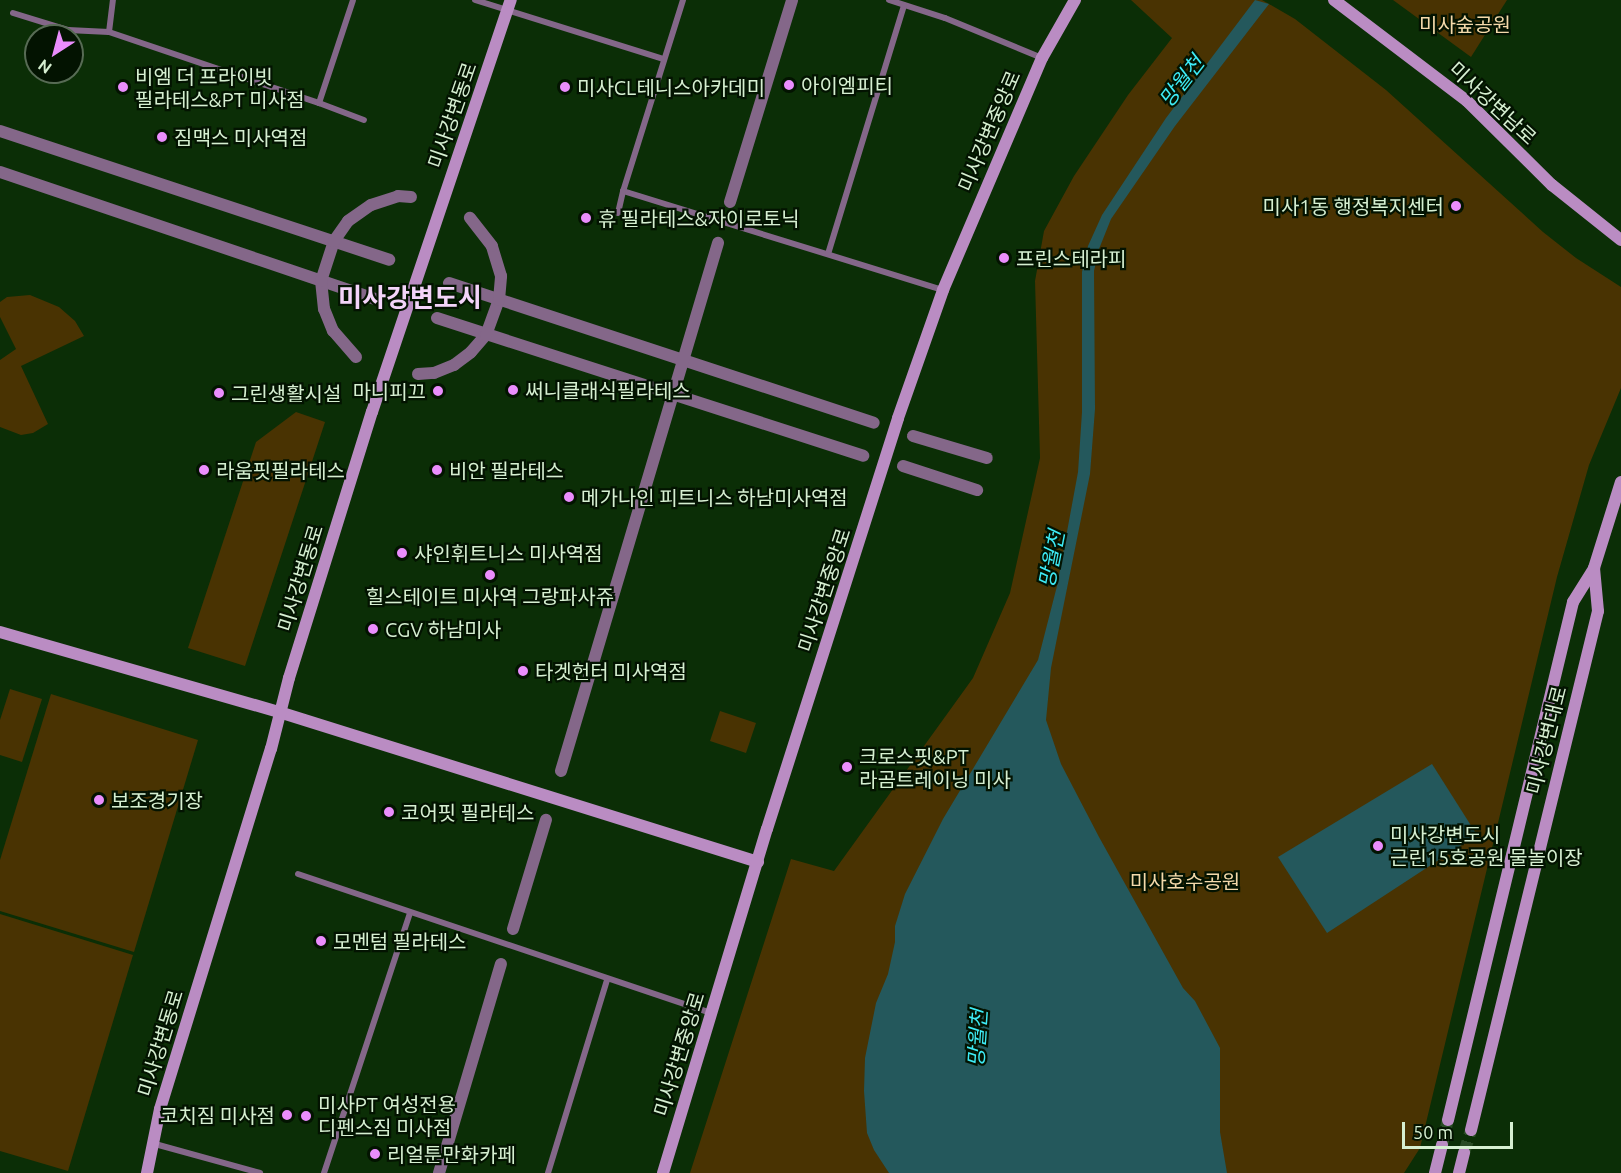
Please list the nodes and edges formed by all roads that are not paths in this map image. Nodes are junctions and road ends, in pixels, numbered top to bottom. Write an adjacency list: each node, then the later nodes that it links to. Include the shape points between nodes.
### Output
1 (113, 0): 12 (lane)
2 (353, 0): 15 (lane)
3 (475, 0): 9 (lane)
4 (683, 0): 14 (lane)
5 (792, 0): 21 (street)
6 (889, 0): 10 (lane)
7 (1075, 0): 13 (main road, 미사강변중앙로)
8 (1334, 0): 24 (main road, 미사강변남로, via 1467,100 1552,185)
9 (510, 5): 14 (lane); 49 (main road, 미사강변동로, via 372,412)
10 (904, 5): 13 (lane); 27 (lane)
11 (13, 14): 12 (lane, via 68,30)
12 (109, 32): 15 (lane)
13 (1042, 58): 31 (main road, 미사강변중앙로)
14 (663, 59): 19 (lane)
15 (319, 103): 16 (lane)
16 (364, 120)
17 (0, 131): 25 (street)
18 (0, 172): 29 (street)
19 (623, 191): 22 (lane); 27 (lane)
20 (411, 197): 25 (street, via 398,196 371,205 348,221)
21 (730, 202)
22 (618, 213)
23 (470, 218): 33 (street, via 492,246 501,276)
24 (1621, 240)
25 (334, 241): 28 (street); 29 (street)
26 (718, 243): 37 (street)
27 (828, 254): 31 (lane)
28 (389, 260)
29 (321, 281): 32 (street); 36 (street, via 324,309 333,331)
30 (449, 283): 33 (street)
31 (943, 290): 52 (main road, 미사강변중앙로, via 898,418)
32 (375, 299)
33 (499, 300): 35 (street); 37 (street)
34 (437, 318): 35 (street)
35 (486, 335): 38 (street, via 454,366); 39 (street)
36 (356, 357)
37 (684, 361): 39 (street); 40 (street)
38 (418, 374)
39 (674, 394): 42 (street); 50 (street)
40 (874, 423)
41 (913, 436): 43 (street)
42 (863, 456)
43 (987, 458)
44 (903, 466): 46 (street)
45 (1621, 482): 47 (main road, 미사강변대로)
46 (977, 490)
47 (1594, 568): 59 (main road, 미사강변대로, via 1573,602); 60 (main road, 미사강변대로, via 1598,611)
48 (0, 632): 49 (main road)
49 (279, 712): 52 (main road); 61 (main road, 미사강변동로, via 160,1109)
50 (561, 771)
51 (546, 820): 55 (street)
52 (758, 862): 58 (main road, 미사강변중앙로)
53 (298, 874): 54 (lane)
54 (410, 913): 57 (lane); 66 (lane)
55 (513, 929)
56 (501, 964): 67 (street)
57 (607, 980): 58 (lane); 68 (lane)
58 (712, 1013): 69 (main road, 미사강변중앙로)
59 (1449, 1120)
60 (1471, 1130)
61 (155, 1144): 64 (main road, 미사강변동로); 65 (lane)
62 (1442, 1145): 70 (main road)
63 (1464, 1153): 71 (main road)
64 (147, 1173)
65 (260, 1173)
66 (324, 1173)
67 (438, 1173)
68 (548, 1173)
69 (663, 1173)
70 (1435, 1173)
71 (1459, 1173)

